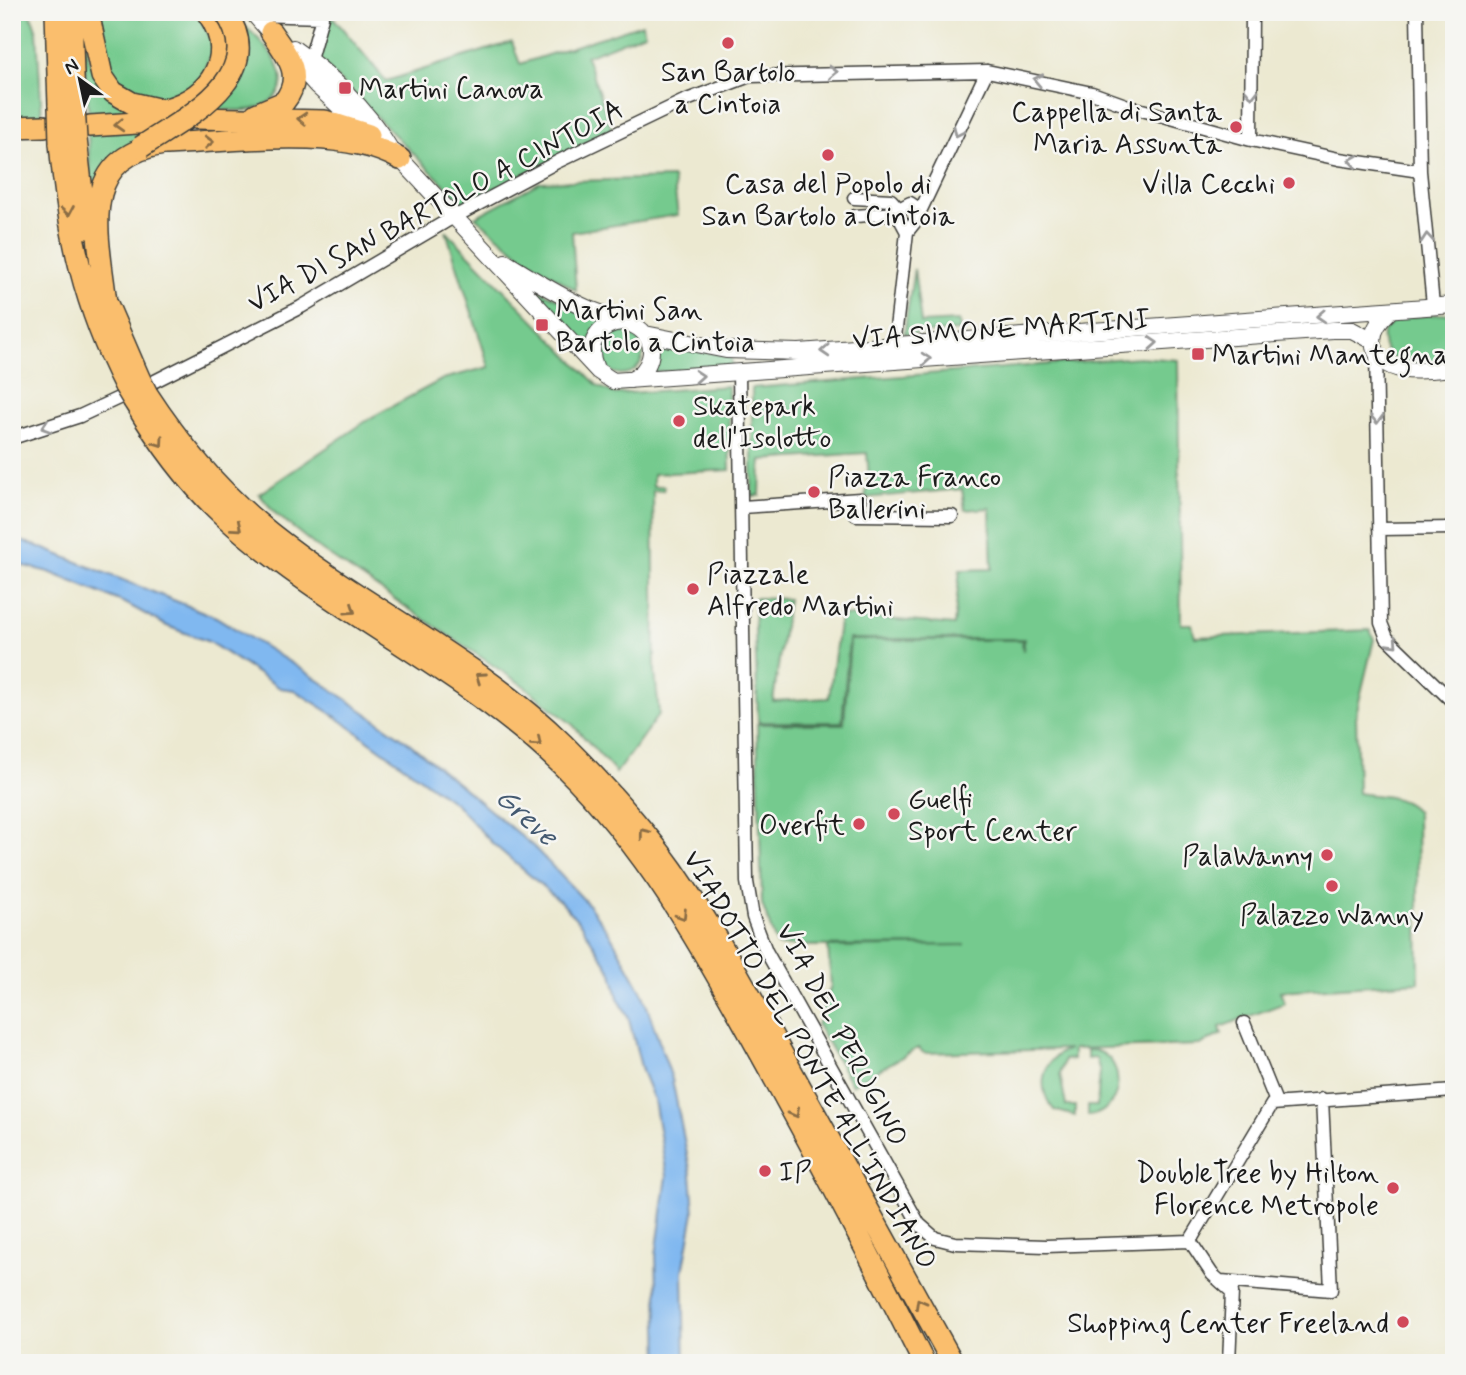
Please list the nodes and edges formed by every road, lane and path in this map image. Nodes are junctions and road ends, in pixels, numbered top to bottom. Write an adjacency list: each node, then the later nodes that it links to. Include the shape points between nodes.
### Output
1 (40, 12): 13 (highway)
2 (56, 12): 13 (highway, VIADOTTO DEL PONTE ALL'INDIANO)
3 (71, 12): 14 (highway, VIADOTTO DEL PONTE ALL'INDIANO)
4 (88, 12): 15 (highway, via 98,66 109,88 132,103)
5 (207, 12): 15 (highway, via 219,32 219,64 200,91)
6 (225, 12): 22 (highway, bridge, via 237,48 228,82 214,97)
7 (1252, 12): 21 (street, one-way to 21)
8 (1417, 12): 24 (street)
9 (254, 14): 10 (street, VIA SIMONE MARTINI); 11 (street, VIA SIMONE MARTINI, via 322,17)
10 (271, 32): 11 (street, VIA SIMONE MARTINI); 16 (highway, via 291,61 293,87 280,105); 23 (street, VIA SIMONE MARTINI, via 316,85 357,125)
11 (310, 60): 23 (street, VIA SIMONE MARTINI, via 376,125)
12 (987, 71): 21 (street, VIA DI SAN BARTOLO A CINTOIA, one-way to 12, via 1092,93); 26 (street, one-way to 26); 29 (street, VIA DI SAN BARTOLO A CINTOIA, one-way to 12, via 684,101 750,76)
13 (58, 75): 14 (highway, VIADOTTO DEL PONTE ALL'INDIANO)
14 (67, 106): 20 (highway, VIADOTTO DEL PONTE ALL'INDIANO, bridge)
15 (166, 109): 17 (highway)
16 (247, 117): 17 (highway); 23 (highway, one-way to 16, via 359,130 334,122)
17 (196, 118): 20 (highway, one-way to 20)
18 (44, 126): 19 (highway)
19 (12, 127)
20 (75, 136): 32 (highway, VIADOTTO DEL PONTE ALL'INDIANO, via 90,249); 44 (highway, VIADOTTO DEL PONTE ALL'INDIANO, one-way to 44, via 65,194 82,282 106,348)
21 (1251, 140): 24 (street, VIA DI SAN BARTOLO A CINTOIA, one-way to 21)
22 (141, 147): 23 (highway, one-way to 23, via 333,139); 32 (highway, via 115,167 98,196)
23 (395, 153): 29 (street, VIA SIMONE MARTINI)
24 (1420, 171): 33 (street, one-way to 24)
25 (854, 198): 27 (street, via 891,200)
26 (919, 209): 27 (street, via 910,203); 30 (street)
27 (898, 211): 28 (street); 30 (street)
28 (855, 216)
29 (455, 217): 31 (street, VIA SIMONE MARTINI); 44 (street, VIA DI SAN BARTOLO A CINTOIA, via 301,306)
30 (907, 232): 38 (street)
31 (491, 254): 36 (street, VIA SIMONE MARTINI, via 584,307); 40 (street, VIA SIMONE MARTINI)
32 (106, 303): 44 (highway, VIADOTTO DEL PONTE ALL'INDIANO)
33 (1433, 304): 34 (street, VIA SIMONE MARTINI); 35 (street, VIA SIMONE MARTINI)
34 (1454, 305)
35 (1389, 312): 38 (street, VIA SIMONE MARTINI, one-way to 38); 39 (street, via 1375,328)
36 (622, 322): 37 (street, VIA SIMONE MARTINI); 40 (street, via 597,334 591,353)
37 (645, 334): 38 (street, VIA SIMONE MARTINI, one-way to 37, via 750,352); 43 (street, via 650,358)
38 (894, 346)
39 (1374, 346): 41 (street, VIA SIMONE MARTINI, via 1383,361 1401,369); 42 (street, VIA SIMONE MARTINI, one-way to 39, via 1333,330 1352,330); 49 (street, one-way to 49)
40 (595, 366): 43 (street, VIA SIMONE MARTINI, via 607,379)
41 (1454, 368)
42 (739, 373): 43 (street, VIA SIMONE MARTINI, one-way to 42); 46 (street, VIA DEL PERUGINO)
43 (631, 380)
44 (140, 388): 45 (street, VIA DI SAN BARTOLO A CINTOIA, one-way to 45, via 80,416); 57 (highway, VIADOTTO DEL PONTE ALL'INDIANO, one-way to 57, via 167,453 225,517 295,572 494,707 560,763 620,828 658,876 728,994 848,1211); 58 (highway, VIADOTTO DEL PONTE ALL'INDIANO, one-way to 44, via 744,987 643,831 594,775 526,711 299,555 245,511 181,444)
45 (12, 438)
46 (742, 507): 47 (street, via 860,499 856,515); 55 (street, VIA DEL PERUGINO, via 747,870 753,917 766,951 919,1224 935,1238 955,1243)
47 (952, 516)
48 (1454, 528): 49 (street)
49 (1379, 529): 50 (street, one-way to 50, via 1383,631)
50 (1452, 700)
51 (1244, 1023): 54 (street)
52 (1454, 1091): 53 (street)
53 (1322, 1099): 54 (street); 56 (street, via 1331,1290)
54 (1276, 1102): 55 (street, via 1266,1110)
55 (1190, 1241): 56 (street)
56 (1221, 1281): 59 (street, via 1234,1297)
57 (924, 1363)
58 (953, 1363)
59 (1229, 1363)

